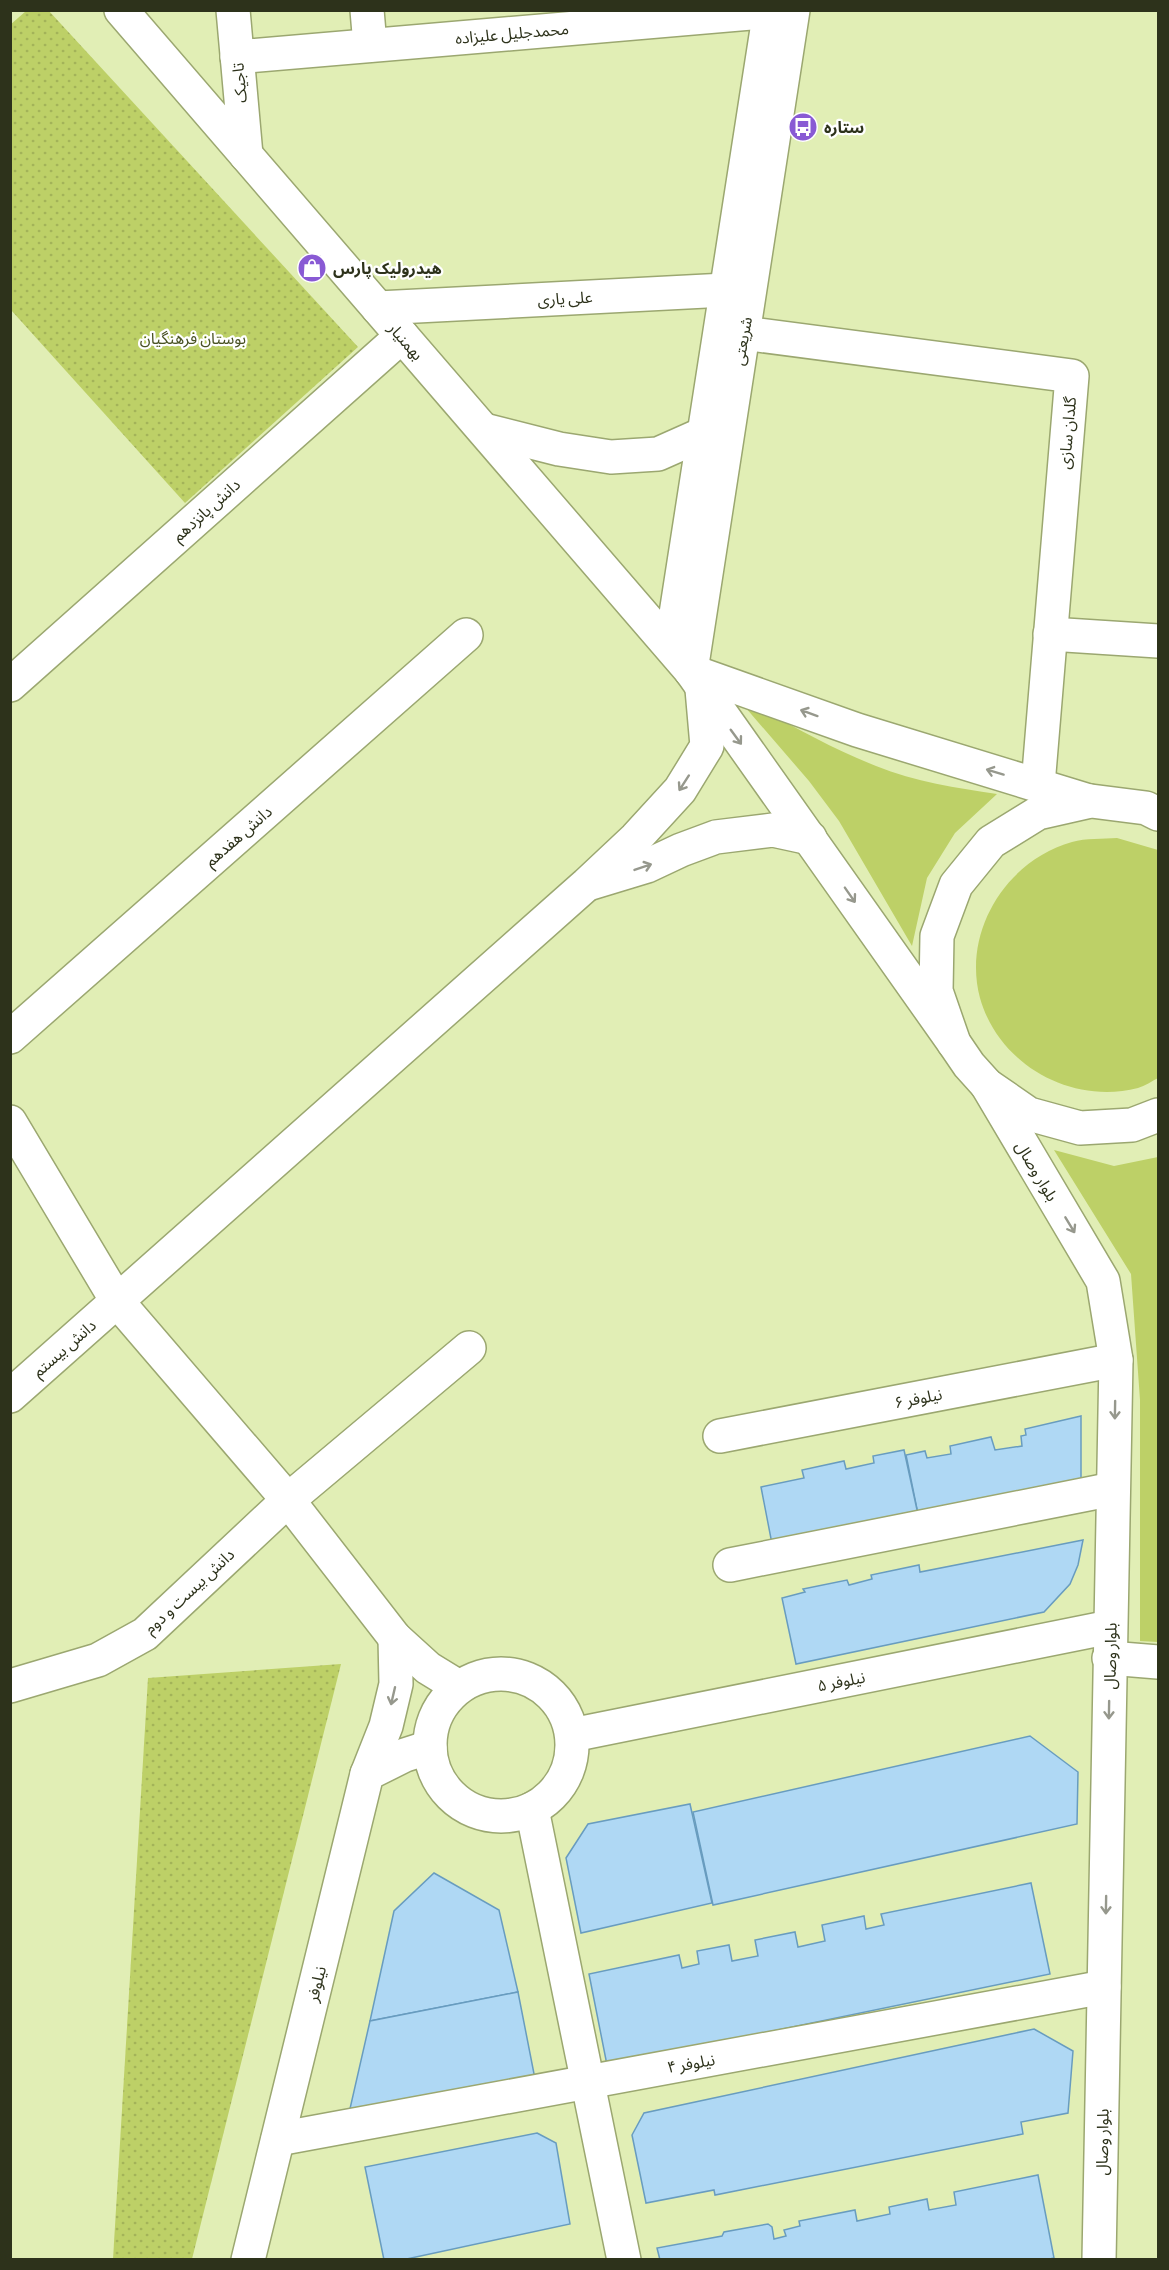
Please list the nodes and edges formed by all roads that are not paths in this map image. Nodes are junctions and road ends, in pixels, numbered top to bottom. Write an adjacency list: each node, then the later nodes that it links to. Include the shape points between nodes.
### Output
1 (121, 10): 8 (street, بهمنیار)
2 (233, 10): 7 (street, تاجیک)
3 (367, 10): 6 (street)
4 (780, 11): 5 (street, محمدجلیل علیزاده); 9 (street, شریعتی)
5 (718, 13): 6 (street, محمدجلیل علیزاده)
6 (370, 45): 7 (street, محمدجلیل علیزاده)
7 (237, 57): 8 (street, تاجیک)
8 (246, 155): 10 (street, بهمنیار)
9 (738, 289): 10 (street, علی یاری); 11 (street, شریعتی); 15 (street)
10 (378, 308): 12 (street, بهمنیار)
11 (743, 333): 13 (street, شریعتی); 16 (street, گلدان سازی, via 1072,376)
12 (402, 336): 14 (street, بهمنیار); 21 (street, دانش پانزدهم)
13 (733, 396): 15 (street); 20 (street, شریعتی)
14 (484, 430): 15 (street, via 611,457 658,454); 19 (street, بهمنیار)
15 (703, 434): 19 (street)
16 (1050, 634): 18 (street); 22 (street, گلدان سازی)
17 (466, 635): 27 (street, دانش هفدهم)
18 (1158, 641)
19 (671, 646): 20 (street, بهمنیار)
20 (697, 680): 22 (street, one-way to 20); 25 (street, بهمنیار, one-way to 25); 26 (street, شریعتی, one-way to 26, via 707,746 680,790)
21 (10, 685)
22 (1038, 785): 23 (street)
23 (1091, 801): 24 (street); 28 (street, via 1038,813 991,842 956,885 937,936 936,991)
24 (1154, 809)
25 (810, 838): 26 (street, one-way to 25, via 647,866 716,837 773,830); 28 (street, بهمنیار, one-way to 28)
26 (586, 884): 33 (street, دانش بیستم)
27 (10, 1037)
28 (954, 1043): 29 (street, بهمنیار)
29 (987, 1085): 30 (street, via 1029,1114 1080,1128 1132,1125); 35 (street, بلوار وصال, one-way to 35, via 1103,1281)
30 (1158, 1115)
31 (10, 1122): 32 (street)
32 (24, 1164): 33 (street)
33 (117, 1301): 36 (street, دانش بیستم); 39 (street)
34 (469, 1348): 39 (street, دانش بیست و دوم)
35 (1116, 1360): 37 (street, نیلوفر ۶); 38 (street, بلوار وصال, one-way to 38)
36 (10, 1396)
37 (720, 1436)
38 (1113, 1489): 40 (street); 42 (street, بلوار وصال)
39 (288, 1500): 41 (street); 44 (street, دانش بیست و دوم, via 145,1634 98,1660)
40 (730, 1565)
41 (395, 1638): 45 (street, via 428,1668); 48 (street, نيلوفر, one-way to 48, via 396,1684 386,1726)
42 (1110, 1643): 43 (street, نیلوفر ۵); 46 (street, نیلوفر ۵); 50 (street, بلوار وصال, one-way to 50)
43 (1158, 1662)
44 (10, 1686)
45 (459, 1687): 46 (street, via 481,1676 505,1673 530,1679 550,1692 565,1712); 47 (street, via 443,1704 433,1725)
46 (572, 1735): 49 (street, via 568,1770 560,1786)
47 (430, 1748): 48 (street, via 405,1755); 49 (street, via 435,1770 446,1790 464,1806 498,1815)
48 (367, 1774): 52 (street, نيلوفر)
49 (532, 1809): 51 (street)
50 (1104, 1987): 51 (street, نیلوفر ۴); 55 (street, بلوار وصال)
51 (588, 2082): 52 (street, نیلوفر ۴); 54 (street)
52 (278, 2139): 53 (street, نيلوفر)
53 (248, 2259)
54 (624, 2259)
55 (1099, 2259)

